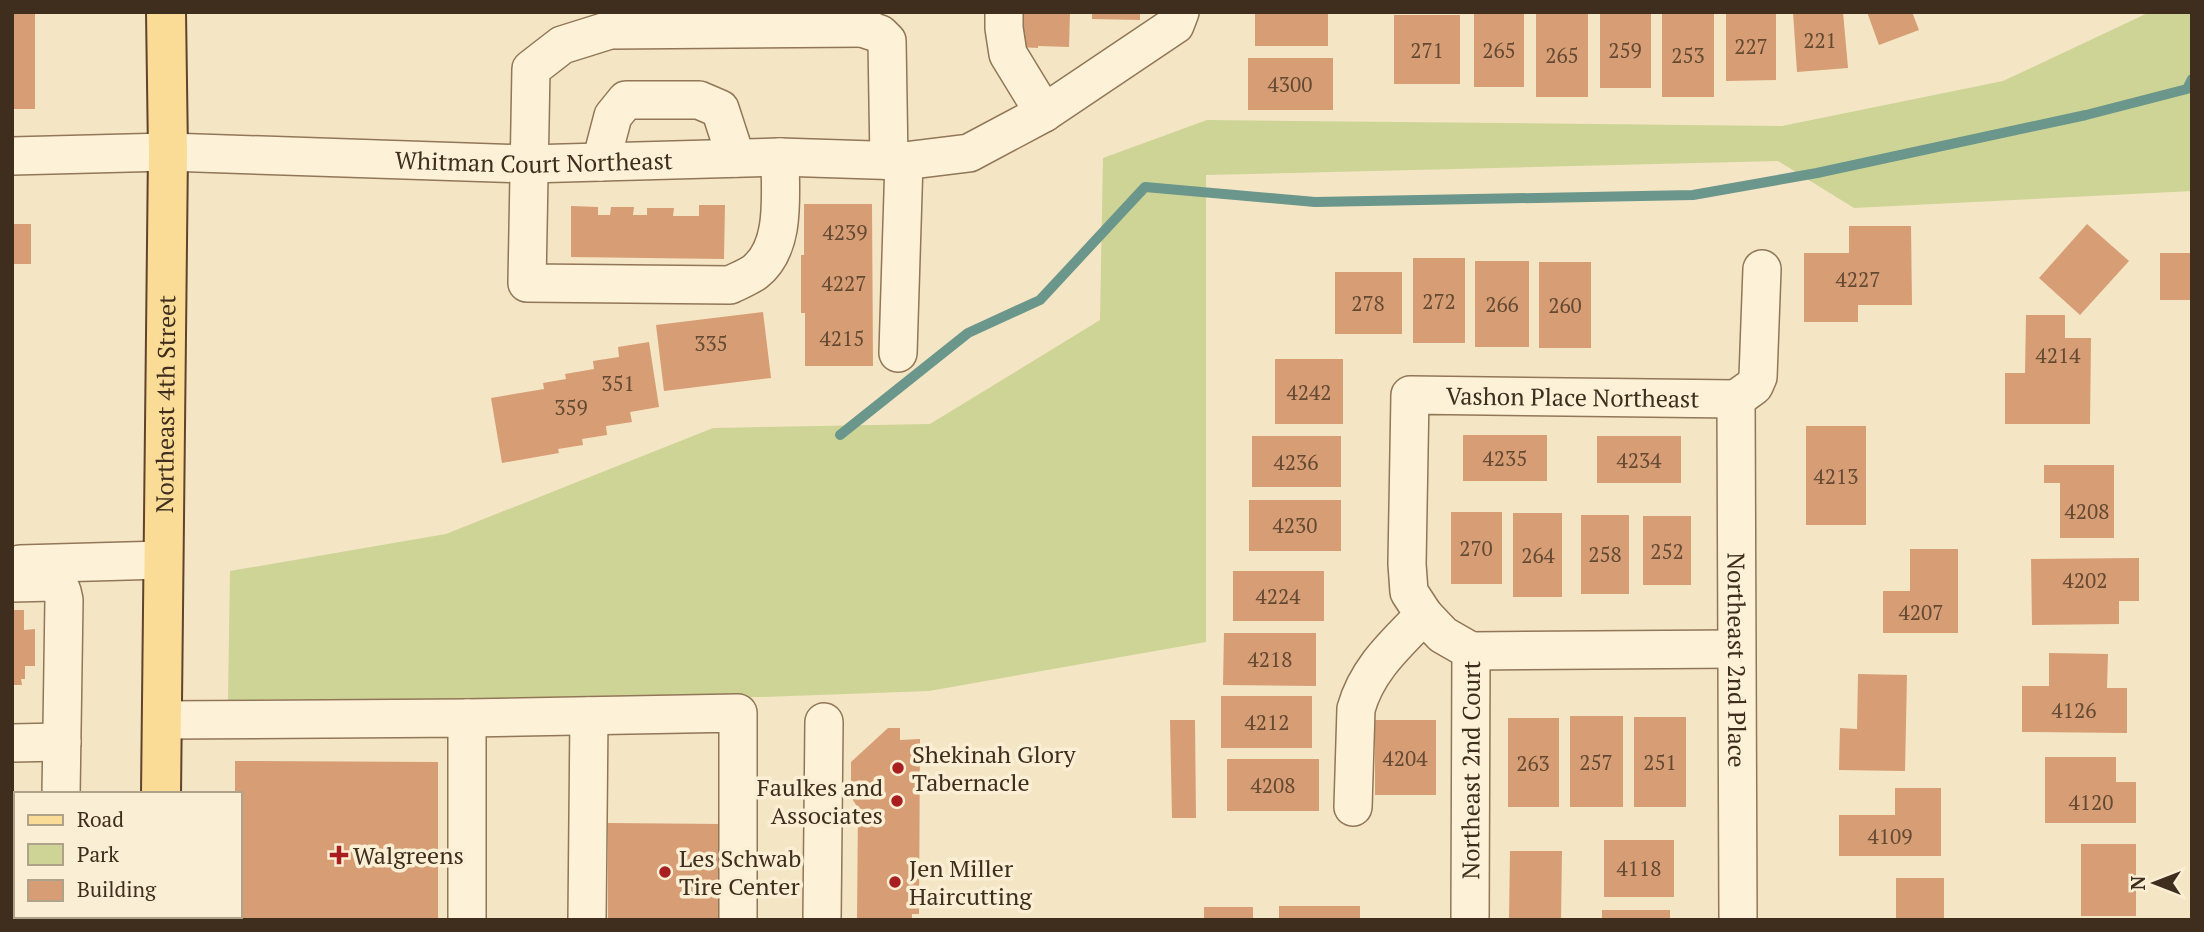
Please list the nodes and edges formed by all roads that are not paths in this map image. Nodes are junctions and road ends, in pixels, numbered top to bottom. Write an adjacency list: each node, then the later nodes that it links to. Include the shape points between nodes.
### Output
1 (166, 12): 6 (main road, Northeast 4th Street)
2 (1004, 12): 5 (street, via 1008,54)
3 (1180, 12): 5 (street, Whitman Court Northeast, via 1175,25)
4 (862, 20): 10 (street, via 887,41); 12 (street, via 610,30 562,45 531,69)
5 (1044, 113): 10 (street, Whitman Court Northeast, via 969,153)
6 (168, 152): 7 (street, Whitman Court Northeast); 12 (street, Whitman Court Northeast); 17 (main road, Northeast 4th Street)
7 (12, 156)
8 (780, 157): 9 (street, Whitman Court Northeast); 10 (street, Whitman Court Northeast); 12 (street, via 776,239 767,259 754,272 730,285 527,283)
9 (736, 158): 11 (street, Whitman Court Northeast); 11 (street, via 720,109 699,100 626,100 613,116)
10 (897, 161): 14 (street)
11 (601, 162): 12 (street, Whitman Court Northeast)
12 (528, 164)
13 (1762, 268): 16 (street, via 1758,377 1754,386)
14 (898, 353)
15 (1410, 395): 16 (street, Vashon Place Northeast); 20 (street, Northeast 2nd Court, via 1407,564 1409,592)
16 (1736, 399): 21 (street, Northeast 2nd Place)
17 (163, 560): 18 (street); 25 (main road, Northeast 4th Street)
18 (12, 564)
19 (12, 583): 27 (street, via 53,582 62,591)
20 (1424, 615): 22 (street, Northeast 2nd Court, via 1443,635); 31 (street, via 1371,672 1360,695)
21 (1737, 649): 22 (street); 38 (street, Northeast 2nd Place)
22 (1471, 651): 37 (street, Northeast 2nd Court)
23 (589, 716): 24 (street); 34 (street); 35 (street, via 738,713)
24 (459, 718): 25 (street); 32 (street); 33 (street)
25 (162, 720): 30 (main road, Northeast 4th Street)
26 (824, 722): 36 (street)
27 (62, 742): 28 (street); 29 (street)
28 (12, 743)
29 (61, 792)
30 (161, 792)
31 (1353, 807)
32 (451, 920)
33 (467, 920)
34 (587, 920)
35 (738, 920)
36 (822, 920)
37 (1470, 920)
38 (1738, 920)

